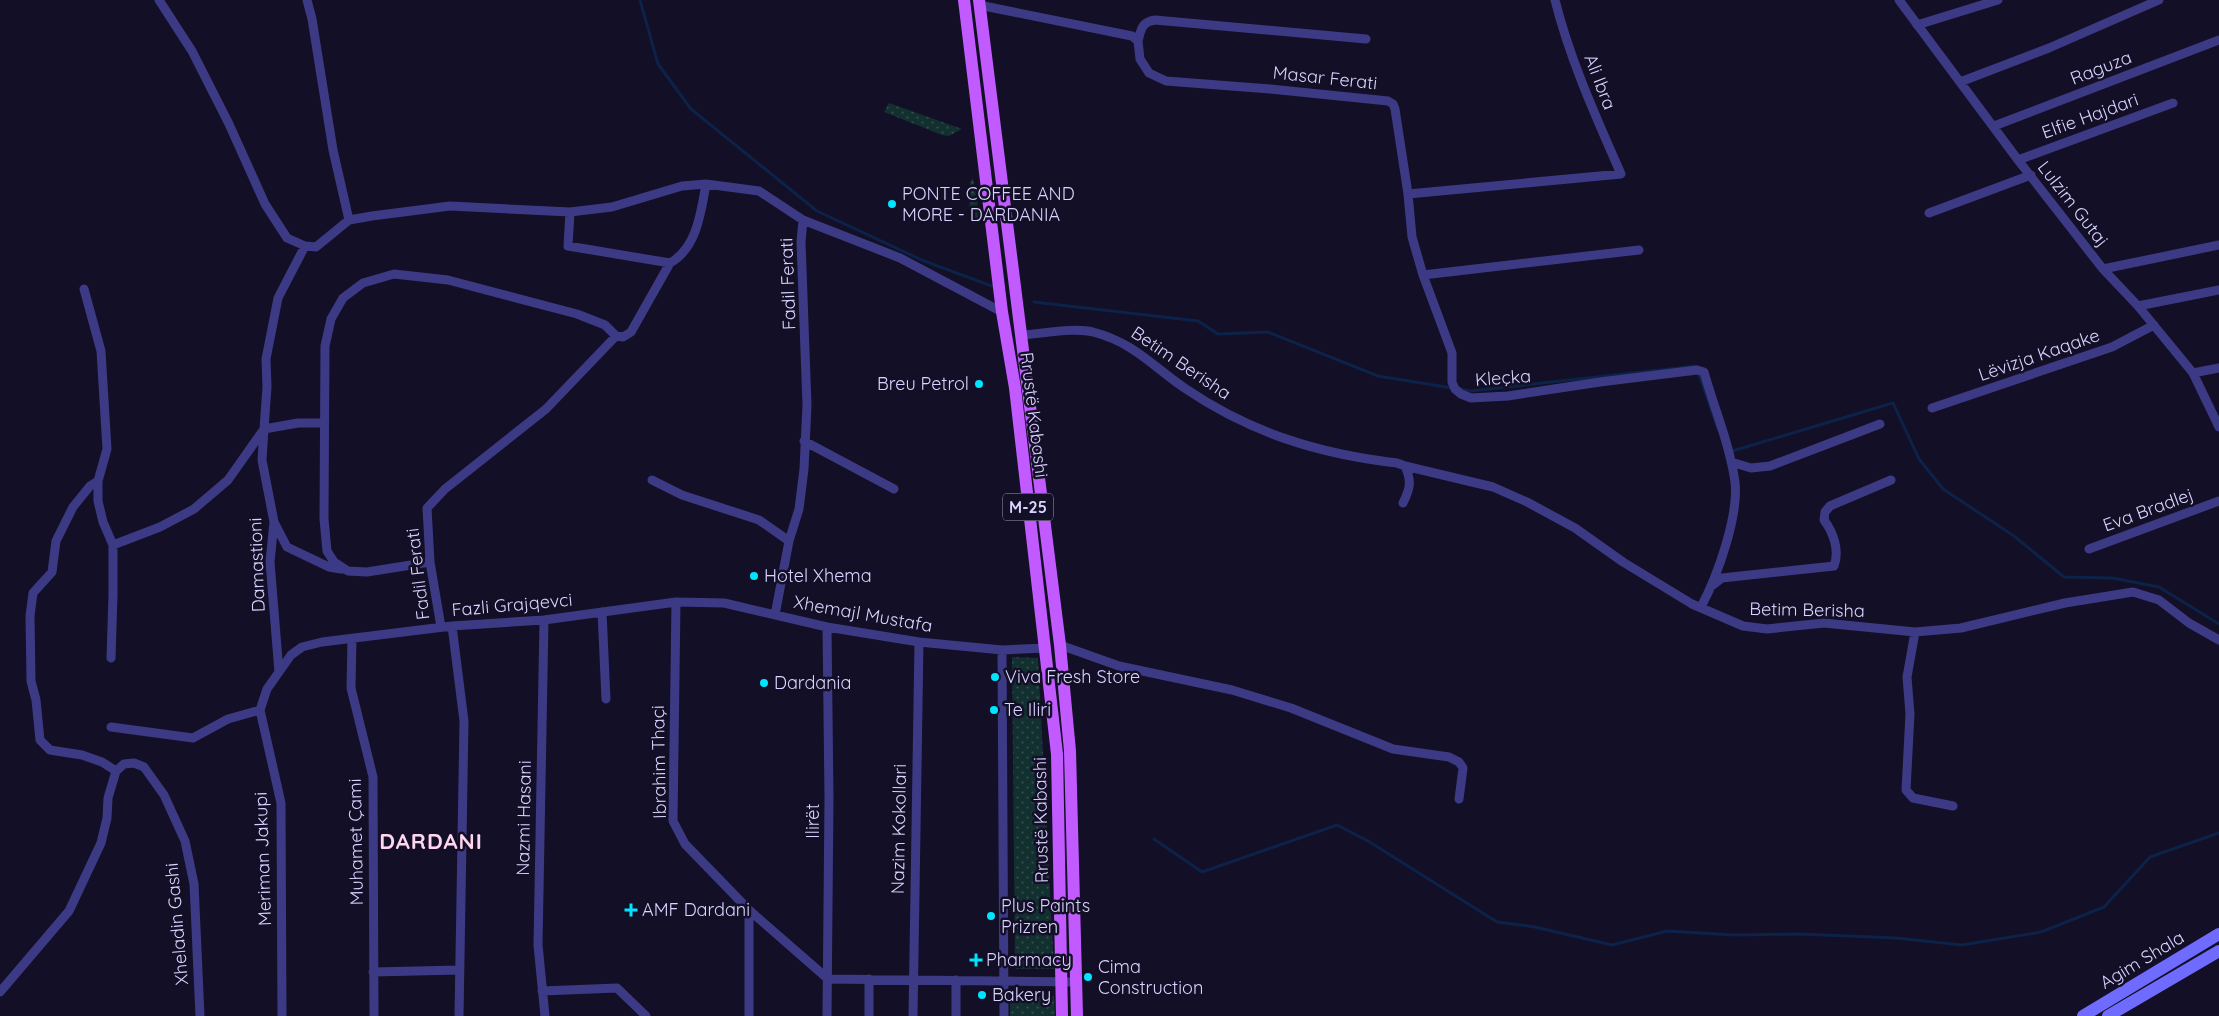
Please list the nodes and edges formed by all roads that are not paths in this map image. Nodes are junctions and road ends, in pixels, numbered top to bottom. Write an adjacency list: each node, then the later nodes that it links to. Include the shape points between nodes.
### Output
1 (159, 0): 25 (street, via 192,52 265,204 287,238)
2 (307, 0): 22 (street, via 333,150)
3 (964, 0): 33 (main road, Rrustë Kabashi / M-25)
4 (1555, 0): 19 (street, Ali Ibra, via 1590,104 1621,174)
5 (1898, 0): 9 (street, Lulzim Gutaj)
6 (1998, 0): 9 (street)
7 (2159, 0): 13 (street)
8 (979, 3): 12 (street, via 1132,36); 35 (main road, Rrustë Kabashi / M-25)
9 (1917, 25): 13 (street, Lulzim Gutaj)
10 (1366, 39): 12 (street, via 1155,20 1143,25)
11 (2219, 40): 15 (street, Raguza)
12 (1138, 41): 19 (street, Masar Ferati, via 1140,59 1149,73 1166,81 1388,101 1395,109)
13 (1960, 82): 15 (street, Lulzim Gutaj)
14 (2173, 103): 16 (street, Elfie Hajdari)
15 (1994, 126): 16 (street, Lulzim Gutaj)
16 (2018, 160): 17 (street, Lulzim Gutaj)
17 (2031, 175): 21 (street); 28 (street, Lulzim Gutaj)
18 (706, 184): 20 (street, via 682,186 612,207); 23 (street, Fadil Ferati, via 759,191); 27 (street, Fadil Ferati, via 692,239)
19 (1408, 194): 29 (street, Kleçka, via 1412,237)
20 (570, 212): 22 (street, via 450,206); 27 (street, via 568,246)
21 (1930, 213)
22 (349, 220): 25 (street, via 316,246)
23 (803, 220): 33 (street, via 900,258); 44 (street, Fadil Ferati, via 807,405)
24 (2219, 245): 28 (street)
25 (305, 246): 43 (street, Damastioni, via 278,298 266,359)
26 (1639, 250): 29 (street)
27 (670, 263): 36 (street, Fadil Ferati, via 631,332 623,337)
28 (2103, 269): 32 (street, Lulzim Gutaj)
29 (1423, 275): 45 (street, Kleçka, via 1452,353 1455,389 1470,398 1517,395 1697,370 1704,372)
30 (84, 289): 49 (street, via 101,351 107,449)
31 (2219, 290): 32 (street)
32 (2138, 306): 34 (street, Lulzim Gutaj)
33 (1002, 312): 73 (main road, Rrustë Kabashi / M-25, via 1015,388)
34 (2154, 325): 38 (street, Lulzim Gutaj); 39 (street, Lëvizja Kaqake, via 2112,347)
35 (1021, 335): 46 (street, Betim Berisha, via 1090,331 1112,338 1135,349 1186,389 1268,433 1312,449); 72 (main road, Rrustë Kabashi / M-25)
36 (616, 336): 40 (street, via 605,325 577,314 448,280 394,274 363,284 343,298 331,319 324,346); 57 (street, Fadil Ferati, via 546,409 445,489 427,508)
37 (2219, 368): 38 (street)
38 (2193, 372): 42 (street, Lulzim Gutaj)
39 (1932, 408)
40 (324, 423): 43 (street, via 298,423); 58 (street, via 327,551 334,562)
41 (1880, 424): 45 (street, via 1770,466 1751,468)
42 (2219, 427)
43 (264, 429): 53 (street, Damastioni, via 262,460); 55 (street, via 228,480 194,509 160,527)
44 (804, 441): 50 (street); 54 (street, Fadil Ferati, via 799,509)
45 (1731, 462): 59 (street, via 1735,484 1732,520)
46 (1405, 466): 52 (street, via 1411,486); 61 (street, Betim Berisha, via 1493,488 1527,502 1575,528 1631,567)
47 (652, 480): 54 (street, via 682,495 760,520)
48 (1892, 480): 59 (street, via 1830,506 1825,512 1824,520 1835,542 1834,566 1722,578)
49 (98, 481): 55 (street, via 98,501); 80 (street, via 73,507 56,541 52,572 33,593 31,681 40,740 50,750 82,755)
50 (894, 489)
51 (2219, 501): 56 (street, Eva Bradlej)
52 (1403, 503)
53 (274, 522): 58 (street, via 288,547 329,567); 76 (street, Damastioni, via 270,562)
54 (789, 541): 63 (street, Fadil Ferati)
55 (112, 545): 75 (street)
56 (2088, 549)
57 (430, 562): 58 (street, via 366,572); 66 (street, Fadil Ferati)
58 (348, 571)
59 (1713, 585): 61 (street)
60 (676, 602): 62 (street, Fazli Grajqevci); 63 (street, Xhemajl Mustafa, via 724,603); 83 (street, Ibrahim Thaçi, via 673,821 685,844)
61 (1701, 607): 68 (street, Betim Berisha, via 1729,622 1753,628 1824,623)
62 (602, 612): 64 (street, Fazli Grajqevci); 77 (street)
63 (775, 615): 67 (street, Xhemajl Mustafa)
64 (544, 620): 65 (street, Fazli Grajqevci); 95 (street, Nazmi Hasani, via 538,945)
65 (452, 626): 66 (street, Fazli Grajqevci); 86 (street, via 464,721)
66 (441, 627): 69 (street, Fazli Grajqevci)
67 (827, 627): 71 (street, Xhemajl Mustafa); 88 (street, Ilirët)
68 (1915, 632): 70 (street, Betim Berisha, via 1961,628 2065,603 2133,592 2160,600); 82 (street, via 1907,678 1910,714 1906,790 1913,798)
69 (352, 639): 76 (street, Fazli Grajqevci, via 302,647 291,655); 87 (street, Muhamet Çami, via 351,688 373,777)
70 (2219, 640)
71 (919, 642): 74 (street, Xhemajl Mustafa); 90 (street, Nazim Kokollari)
72 (1060, 645): 81 (street, via 1118,666 1232,690 1291,708 1393,749 1449,757 1460,762 1462,768); 93 (main road, Rrustë Kabashi / M-25, via 1070,751)
73 (1046, 648): 74 (street, Xhemajl Mustafa); 94 (main road, Rrustë Kabashi / M-25, via 1057,754)
74 (1002, 650): 92 (street)
75 (111, 658)
76 (279, 672): 78 (street, via 267,689)
77 (606, 699)
78 (260, 710): 79 (street, via 228,719 193,738); 98 (street, Meriman Jakupi, via 281,803)
79 (111, 727)
80 (116, 770): 96 (street, via 101,843 68,911); 97 (street, Xheladin Gashi, via 124,764 144,767 164,795 185,841 194,884)
81 (1459, 800)
82 (1953, 806)
83 (749, 910): 88 (street, Ibrahim Thaçi); 103 (street)
84 (2219, 934): 111 (main road, Agim Shala)
85 (2219, 951): 112 (main road, Agim Shala)
86 (459, 970): 87 (street); 100 (street)
87 (374, 972): 99 (street, Muhamet Çami)
88 (828, 979): 89 (street); 104 (street, Ilirët)
89 (869, 979): 90 (street); 105 (street)
90 (913, 979): 91 (street); 106 (street, Nazim Kokollari)
91 (956, 980): 92 (street); 107 (street)
92 (1005, 981): 94 (street); 108 (street)
93 (1076, 982): 94 (street); 110 (main road, Rrustë Kabashi / M-25)
94 (1062, 983): 109 (main road, Rrustë Kabashi / M-25)
95 (542, 991): 101 (street, Nazmi Hasani); 102 (street, via 617,988)
96 (0, 992)
97 (200, 1016)
98 (282, 1016)
99 (374, 1016)
100 (459, 1016)
101 (545, 1016)
102 (646, 1016)
103 (748, 1016)
104 (827, 1016)
105 (869, 1016)
106 (913, 1016)
107 (956, 1016)
108 (1004, 1016)
109 (1062, 1016)
110 (1076, 1016)
111 (2083, 1016)
112 (2108, 1016)

